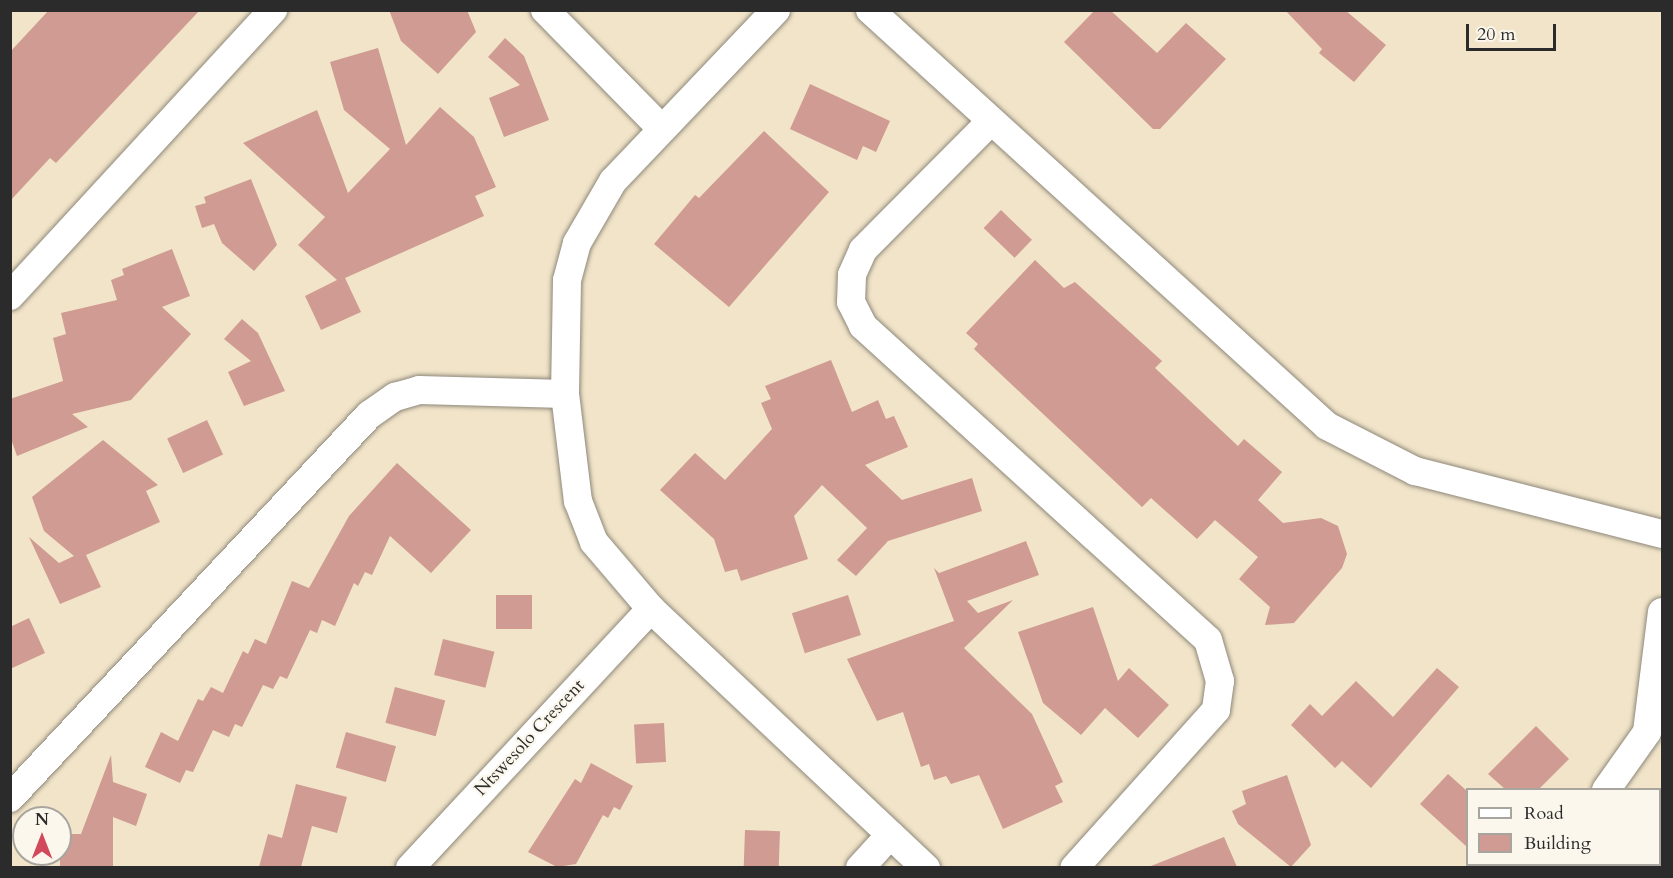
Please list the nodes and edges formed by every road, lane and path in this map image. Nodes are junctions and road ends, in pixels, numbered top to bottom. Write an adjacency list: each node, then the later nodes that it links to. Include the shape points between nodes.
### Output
1 (273, 10): 7 (street)
2 (545, 10): 6 (street)
3 (776, 10): 6 (street)
4 (870, 10): 5 (street)
5 (991, 121): 9 (street, via 1327,426 1349,440 1415,471); 19 (street, via 862,249 852,274 851,302 862,326 1208,640 1220,681 1216,710)
6 (662, 129): 8 (street, via 613,181 577,243 567,280)
7 (10, 296)
8 (565, 394): 10 (street, via 584,522); 14 (street, via 419,390 395,397 369,415)
9 (1662, 534)
10 (651, 609): 15 (street); 16 (street, Ntswesolo Crescent)
11 (1662, 612): 12 (street)
12 (1655, 734): 13 (street)
13 (1607, 788)
14 (10, 798)
15 (890, 835): 17 (street); 18 (street)
16 (410, 867)
17 (860, 867)
18 (927, 867)
19 (1074, 867)

